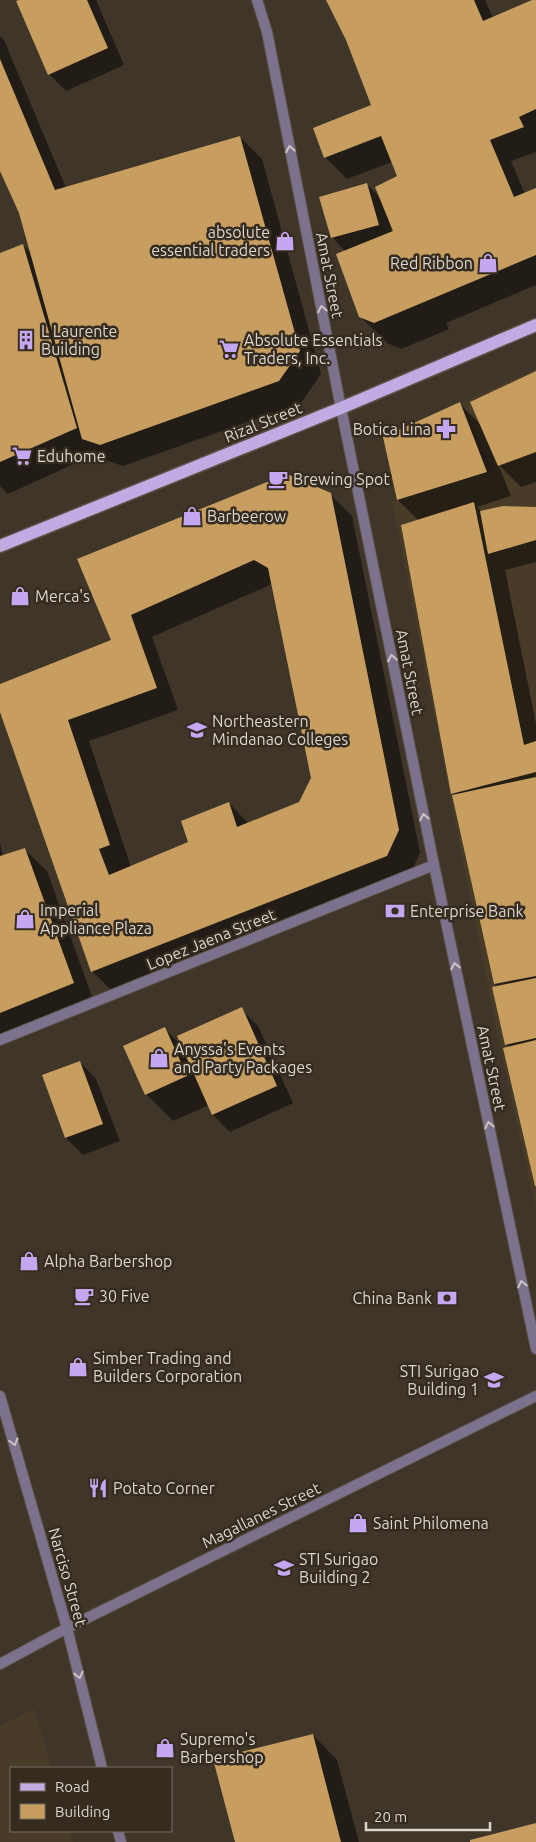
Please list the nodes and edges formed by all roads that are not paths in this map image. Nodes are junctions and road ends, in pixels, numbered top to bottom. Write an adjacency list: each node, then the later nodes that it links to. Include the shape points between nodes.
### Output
1 (257, 0): 3 (street, Amat Street, one-way to 1, via 267,32)
2 (536, 325): 3 (main road, Rizal Street)
3 (341, 408): 4 (main road, Rizal Street); 5 (street, Amat Street, one-way to 3)
4 (0, 546)
5 (434, 865): 6 (street, Lopez Jaena Street); 7 (street, Amat Street, one-way to 5)
6 (0, 1040)
7 (536, 1349)
8 (0, 1396): 10 (street, Narciso Street, one-way to 10)
9 (536, 1396): 10 (street, Magallanes Street)
10 (67, 1628): 11 (street, Magallanes Street); 12 (street, Narciso Street, one-way to 12)
11 (0, 1664)
12 (102, 1767)

